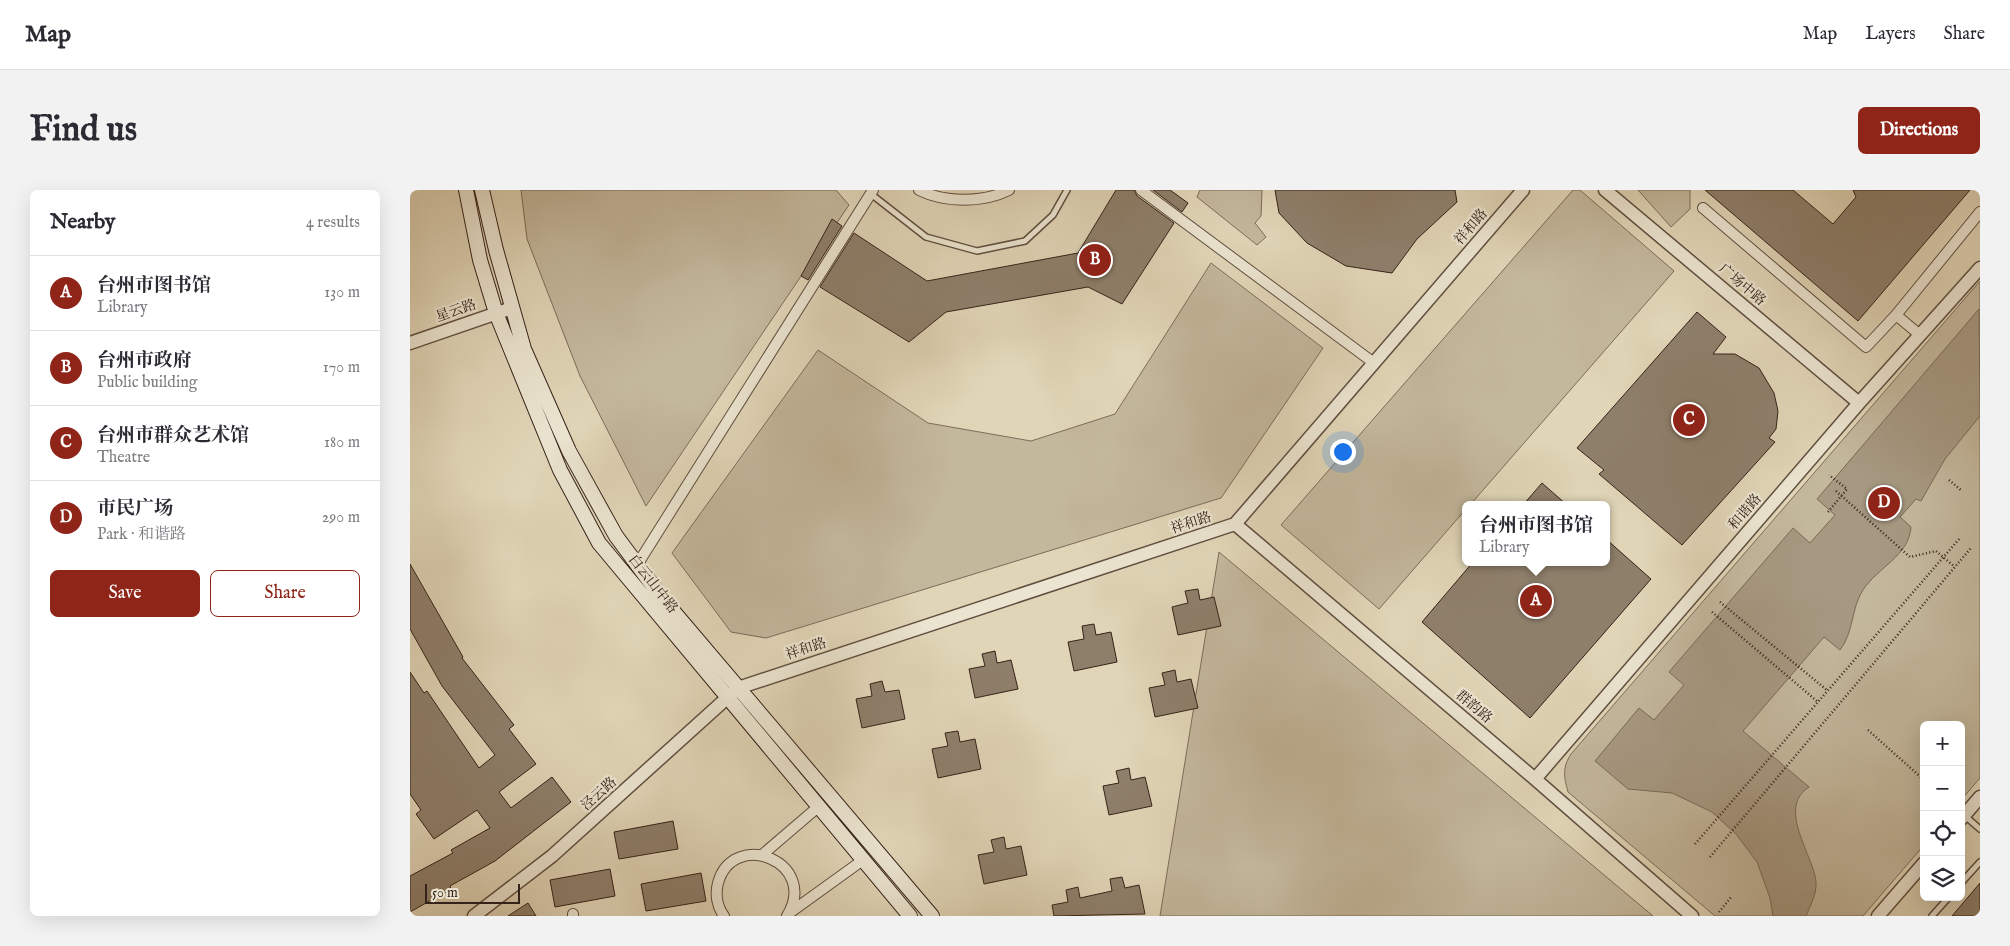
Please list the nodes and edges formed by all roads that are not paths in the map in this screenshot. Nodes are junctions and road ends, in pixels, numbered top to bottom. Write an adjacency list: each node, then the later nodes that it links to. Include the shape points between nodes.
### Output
1 (466, 190): 14 (main road, 白云山中路, via 480,260)
2 (482, 190): 13 (main road, 白云山中路)
3 (918, 190): 4 (street, via 943,198 964,200 985,198)
4 (1009, 190)
5 (1067, 190): 9 (lane, via 1053,215 1025,241 978,251 926,237)
6 (1141, 190): 18 (street)
7 (1523, 190): 18 (street, 祥和路)
8 (1605, 190): 19 (street, 广场中路)
9 (872, 192): 21 (street)
10 (1703, 208): 15 (street, via 1866,347)
11 (1980, 212): 15 (street)
12 (1980, 268): 16 (street, 和谐路)
13 (512, 308): 14 (street, 星云路); 21 (main road, 白云山中路, via 524,349 569,451 616,536)
14 (496, 313): 17 (street, 星云路); 22 (main road, 白云山中路, via 560,470 599,543)
15 (1896, 314): 16 (street)
16 (1920, 335): 19 (street, 和谐路)
17 (410, 343)
18 (1374, 363): 20 (street, 祥和路)
19 (1859, 403): 23 (street, 和谐路)
20 (1235, 524): 22 (street, 祥和路); 23 (street, 群韵路)
21 (637, 565): 22 (main road, 白云山中路)
22 (732, 692): 25 (main road, 白云山中路); 35 (street, 泾云路, via 552,856); 39 (main road, 白云山中路)
23 (1536, 779): 40 (street, 群韵路)
24 (1980, 797): 26 (street)
25 (818, 807): 29 (street); 30 (main road, 白云山中路)
26 (1965, 815)
27 (1965, 818): 28 (lane)
28 (1980, 828)
29 (762, 855): 36 (street, via 737,859 720,877 716,889 717,902); 37 (street, via 774,859 791,878 793,904)
30 (863, 860): 37 (street); 38 (main road, 白云山中路)
31 (1980, 862): 33 (lane)
32 (1920, 868): 41 (street)
33 (1965, 879)
34 (1945, 901): 42 (lane)
35 (474, 916)
36 (724, 916)
37 (787, 916)
38 (910, 916)
39 (932, 916)
40 (1692, 916)
41 (1878, 916)
42 (1932, 916)

